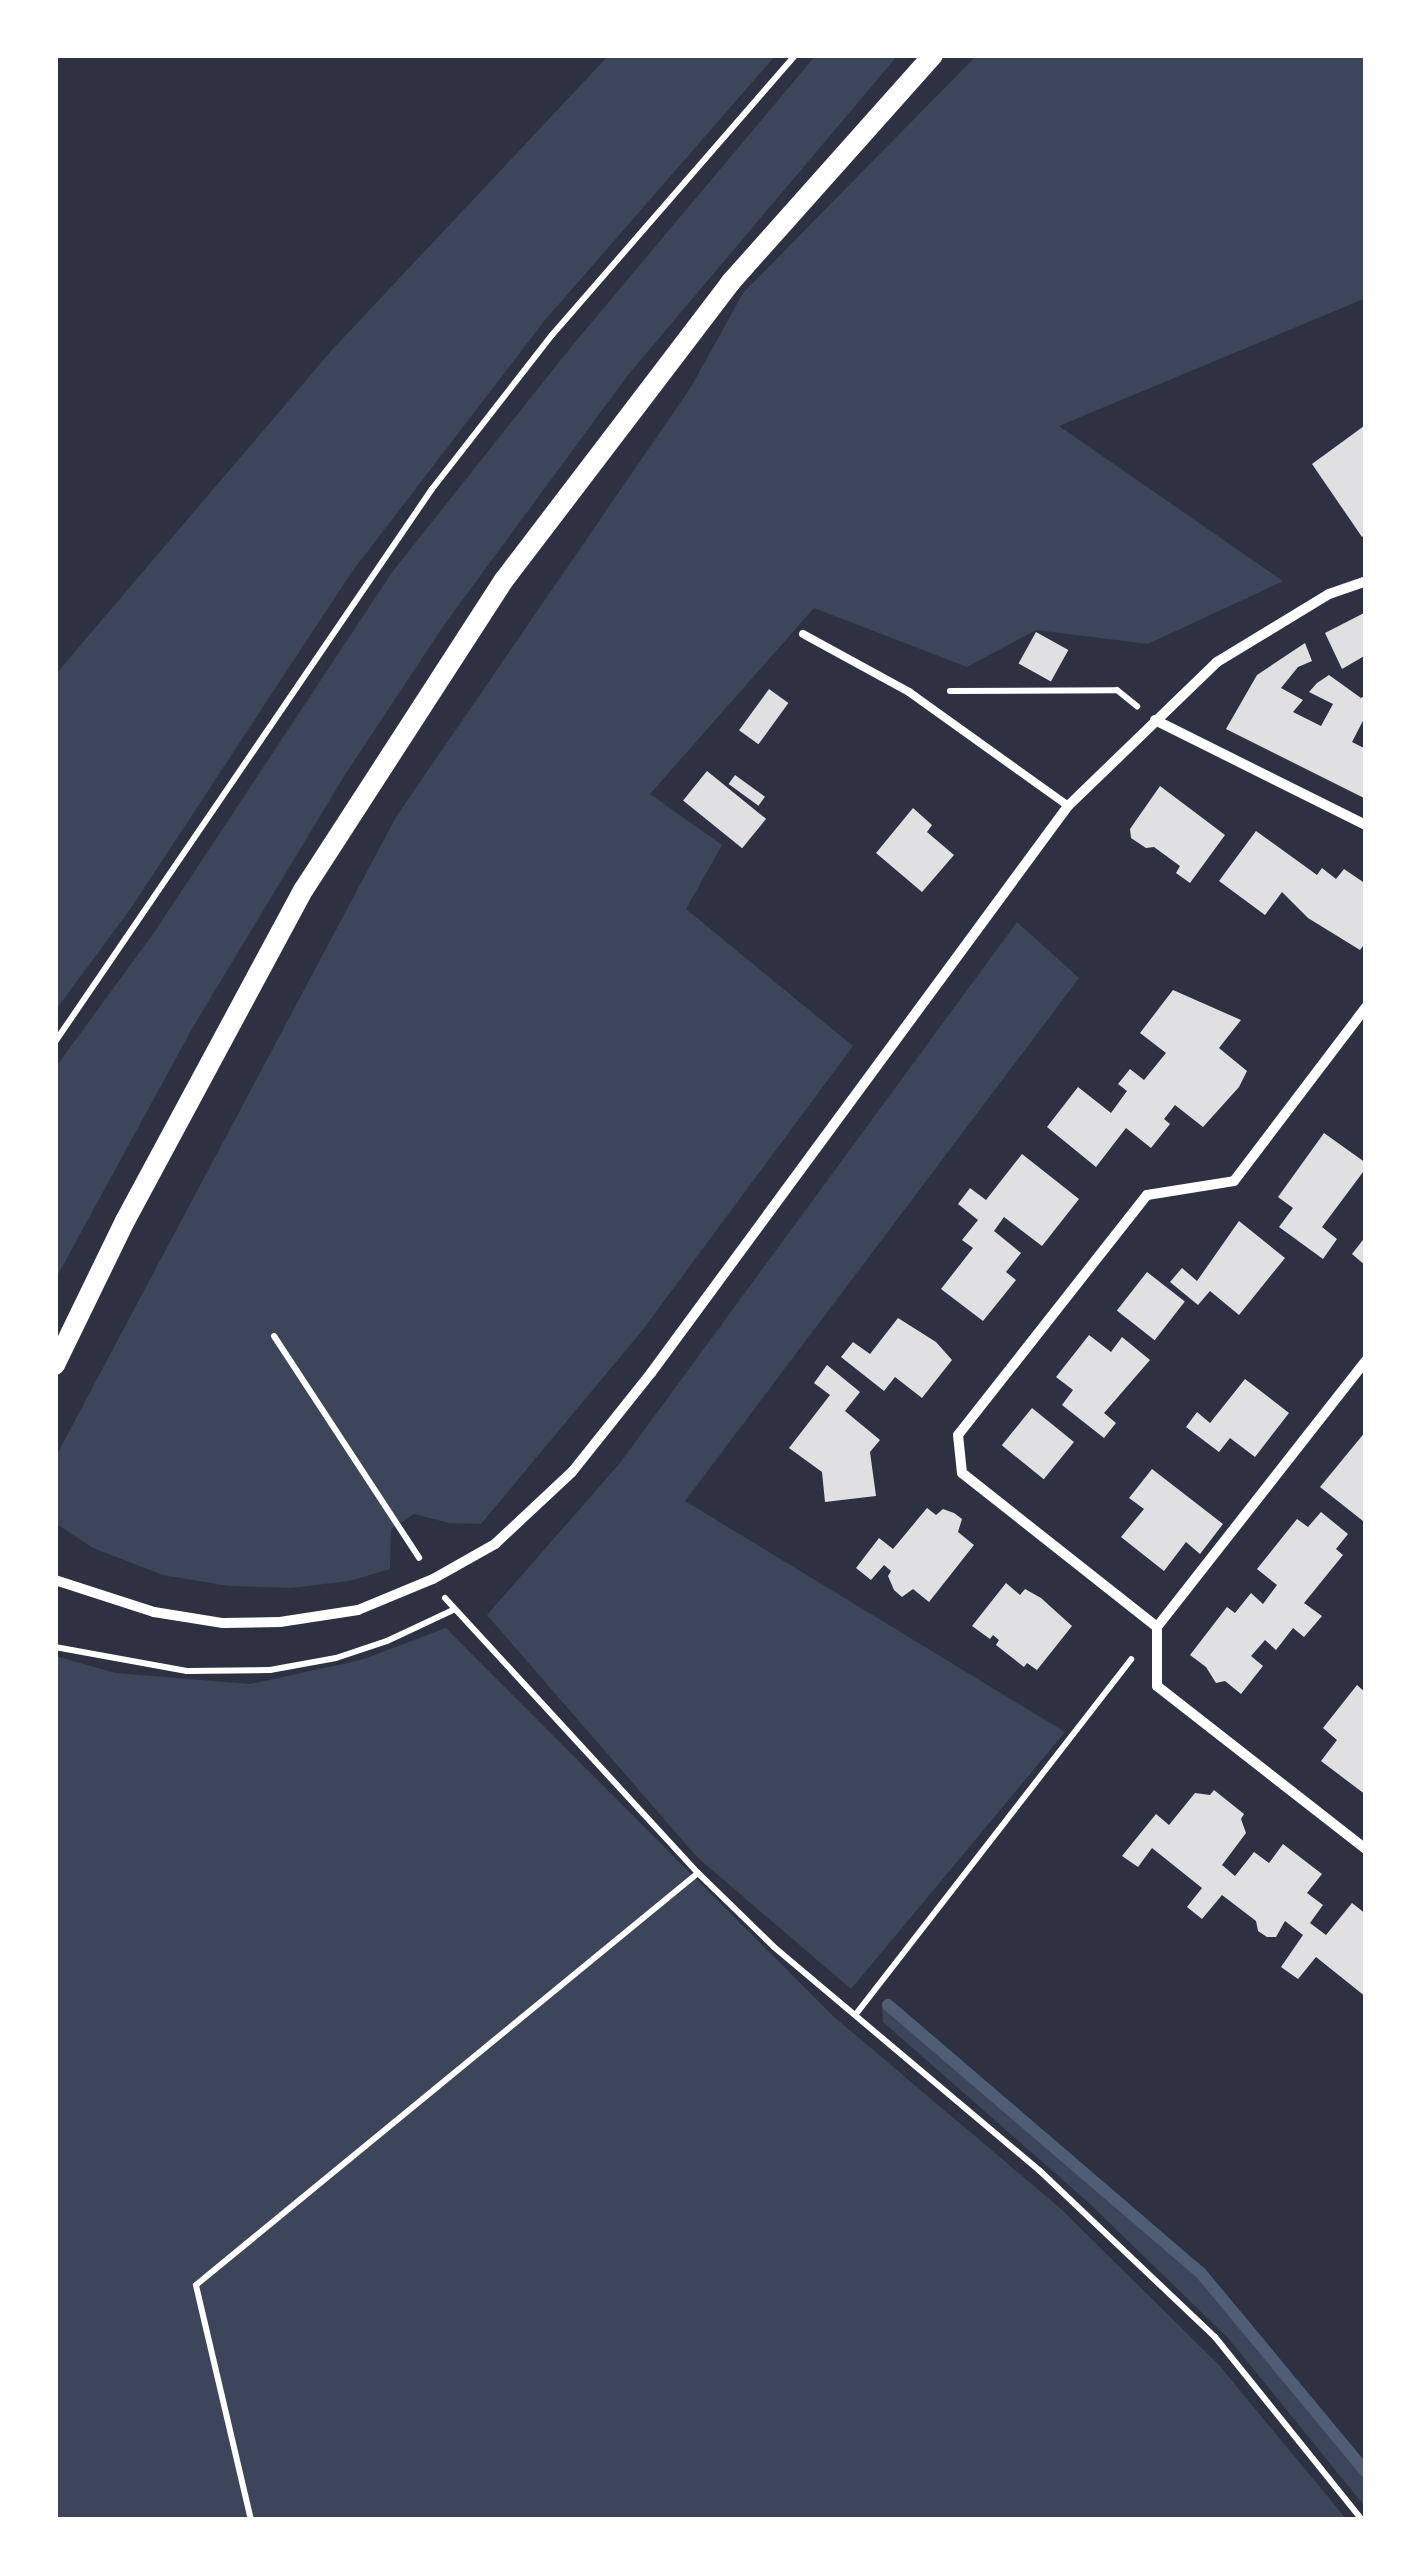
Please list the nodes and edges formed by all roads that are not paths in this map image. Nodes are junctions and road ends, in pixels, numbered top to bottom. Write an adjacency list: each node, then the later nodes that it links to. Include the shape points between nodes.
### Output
1 (933, 55): 9 (main road, via 730,283 504,580 304,888)
2 (1366, 581): 4 (street, via 1328,594 1254,637)
3 (803, 634): 5 (lane, via 909,692)
4 (1155, 720): 5 (street); 6 (street)
5 (1068, 806): 10 (street, via 829,1136 572,1472 494,1544 358,1610 252,1624 154,1612)
6 (1366, 825)
7 (1366, 1008): 11 (street, via 1234,1181 1147,1195 958,1435 962,1473)
8 (1366, 1360): 11 (street)
9 (55, 1364)
10 (55, 1580)
11 (1157, 1626): 12 (street, via 1158,1686)
12 (1366, 1849)

